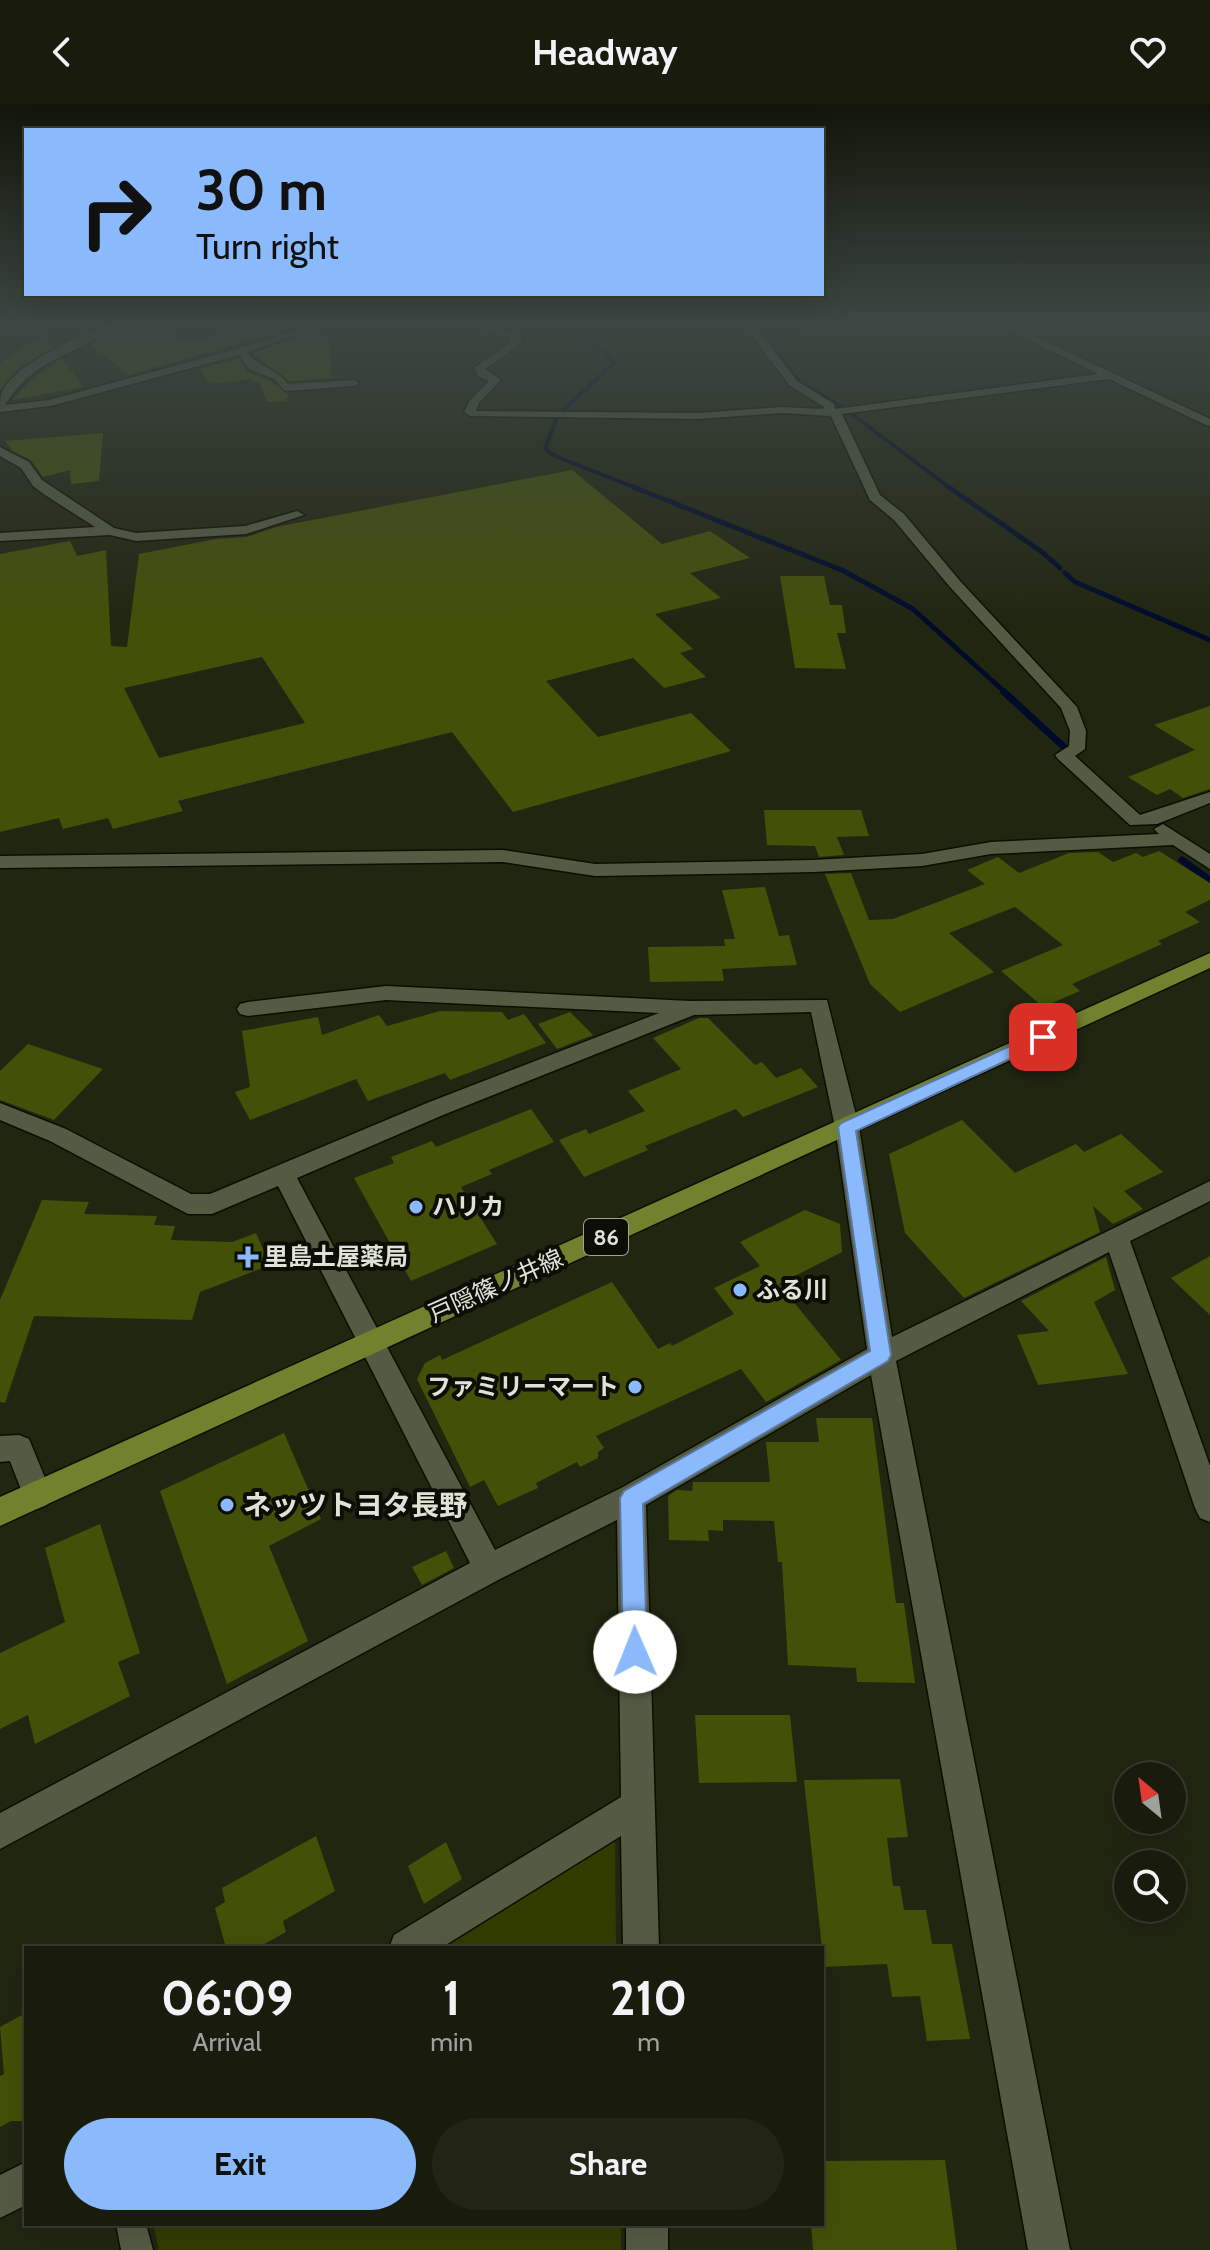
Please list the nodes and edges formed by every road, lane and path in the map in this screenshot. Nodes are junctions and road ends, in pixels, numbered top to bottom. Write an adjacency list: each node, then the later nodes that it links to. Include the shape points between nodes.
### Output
1 (837, 425): 7 (street, via 875,497 899,517 1069,707 1078,731 1077,749 1064,755 1136,821)
2 (0, 451): 4 (street, via 25,465 49,492)
3 (297, 515): 4 (street, via 246,530 136,537)
4 (110, 531): 5 (street)
5 (0, 537)
6 (1210, 797): 7 (street)
7 (1151, 820): 8 (street)
8 (1176, 839): 9 (street, via 991,848 906,861 704,868 595,870 503,856); 10 (street)
9 (0, 862)
10 (1210, 863)
11 (1210, 960): 15 (main road, 戸隠篠ノ井線 / 86)
12 (692, 1008): 13 (street, via 386,993); 15 (street, via 820,1005); 16 (street)
13 (248, 1009)
14 (0, 1111): 16 (street, via 58,1135 188,1204 212,1204)
15 (847, 1127): 19 (main road, 戸隠篠ノ井線 / 86); 20 (street)
16 (284, 1175): 19 (street)
17 (1210, 1190): 18 (street)
18 (1117, 1239): 20 (street); 22 (street)
19 (372, 1343): 23 (main road, 戸隠篠ノ井線 / 86); 27 (street)
20 (881, 1355): 24 (street); 38 (street)
21 (0, 1449): 23 (street, via 19,1448)
22 (1202, 1459): 25 (street)
23 (37, 1495): 26 (main road, 戸隠篠ノ井線 / 86)
24 (631, 1498): 27 (street); 28 (street)
25 (1210, 1508)
26 (0, 1512)
27 (489, 1569): 29 (street)
28 (639, 1805): 30 (street); 31 (street)
29 (0, 1832)
30 (410, 1946)
31 (641, 1946)
32 (24, 2183): 33 (street)
33 (0, 2198)
34 (131, 2226): 36 (lane)
35 (647, 2226): 37 (street)
36 (137, 2250)
37 (647, 2250)
38 (1049, 2250)

